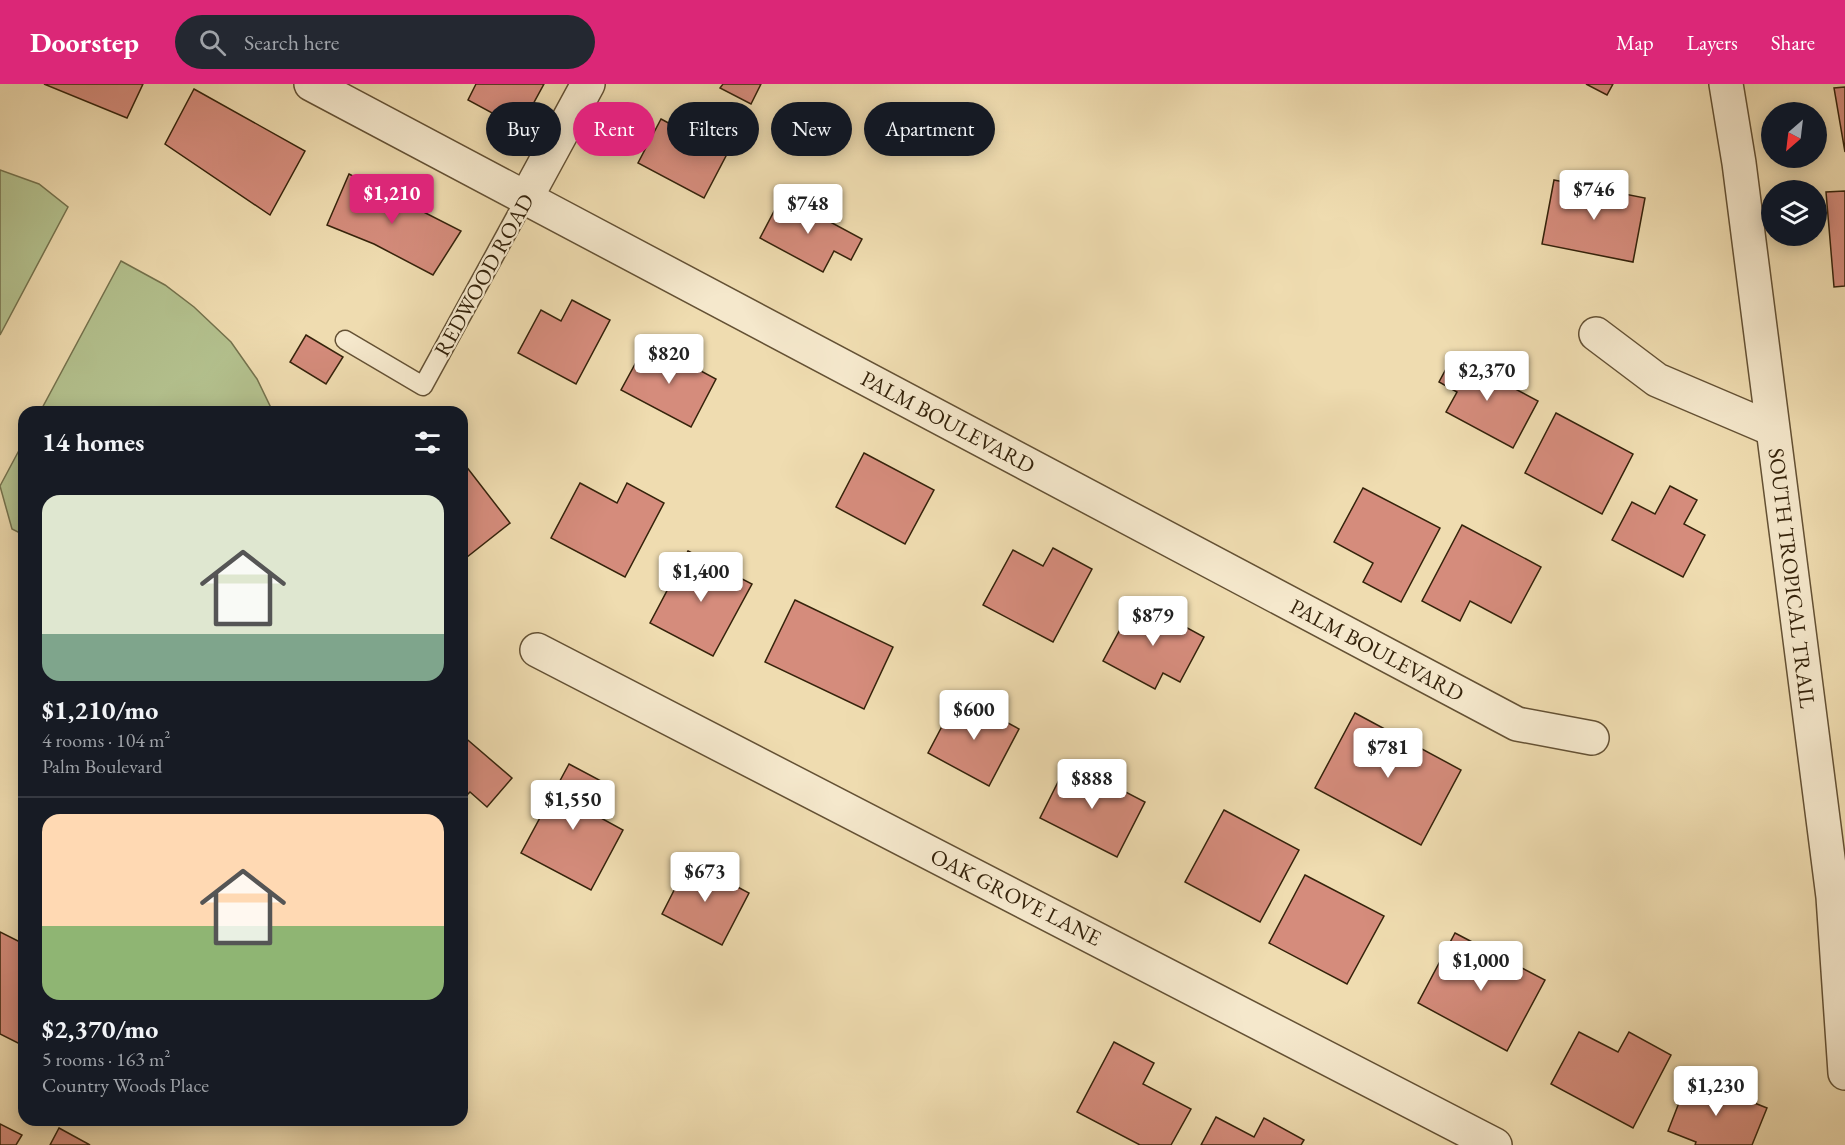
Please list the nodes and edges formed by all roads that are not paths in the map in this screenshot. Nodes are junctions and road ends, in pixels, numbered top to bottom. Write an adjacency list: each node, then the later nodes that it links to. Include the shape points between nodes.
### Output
1 (311, 84): 4 (street, PALM BOULEVARD)
2 (588, 84): 4 (street, REDWOOD ROAD)
3 (1726, 84): 7 (street, SOUTH TROPICAL TRAIL)
4 (526, 198): 6 (lane, REDWOOD ROAD, via 423,386); 9 (street, PALM BOULEVARD, via 1517,724)
5 (1596, 334): 7 (street, via 1657,380)
6 (345, 340)
7 (1772, 429): 10 (street, SOUTH TROPICAL TRAIL, via 1833,897)
8 (537, 650): 11 (street, OAK GROVE LANE)
9 (1592, 738)
10 (1845, 1073)
11 (1495, 1145)

